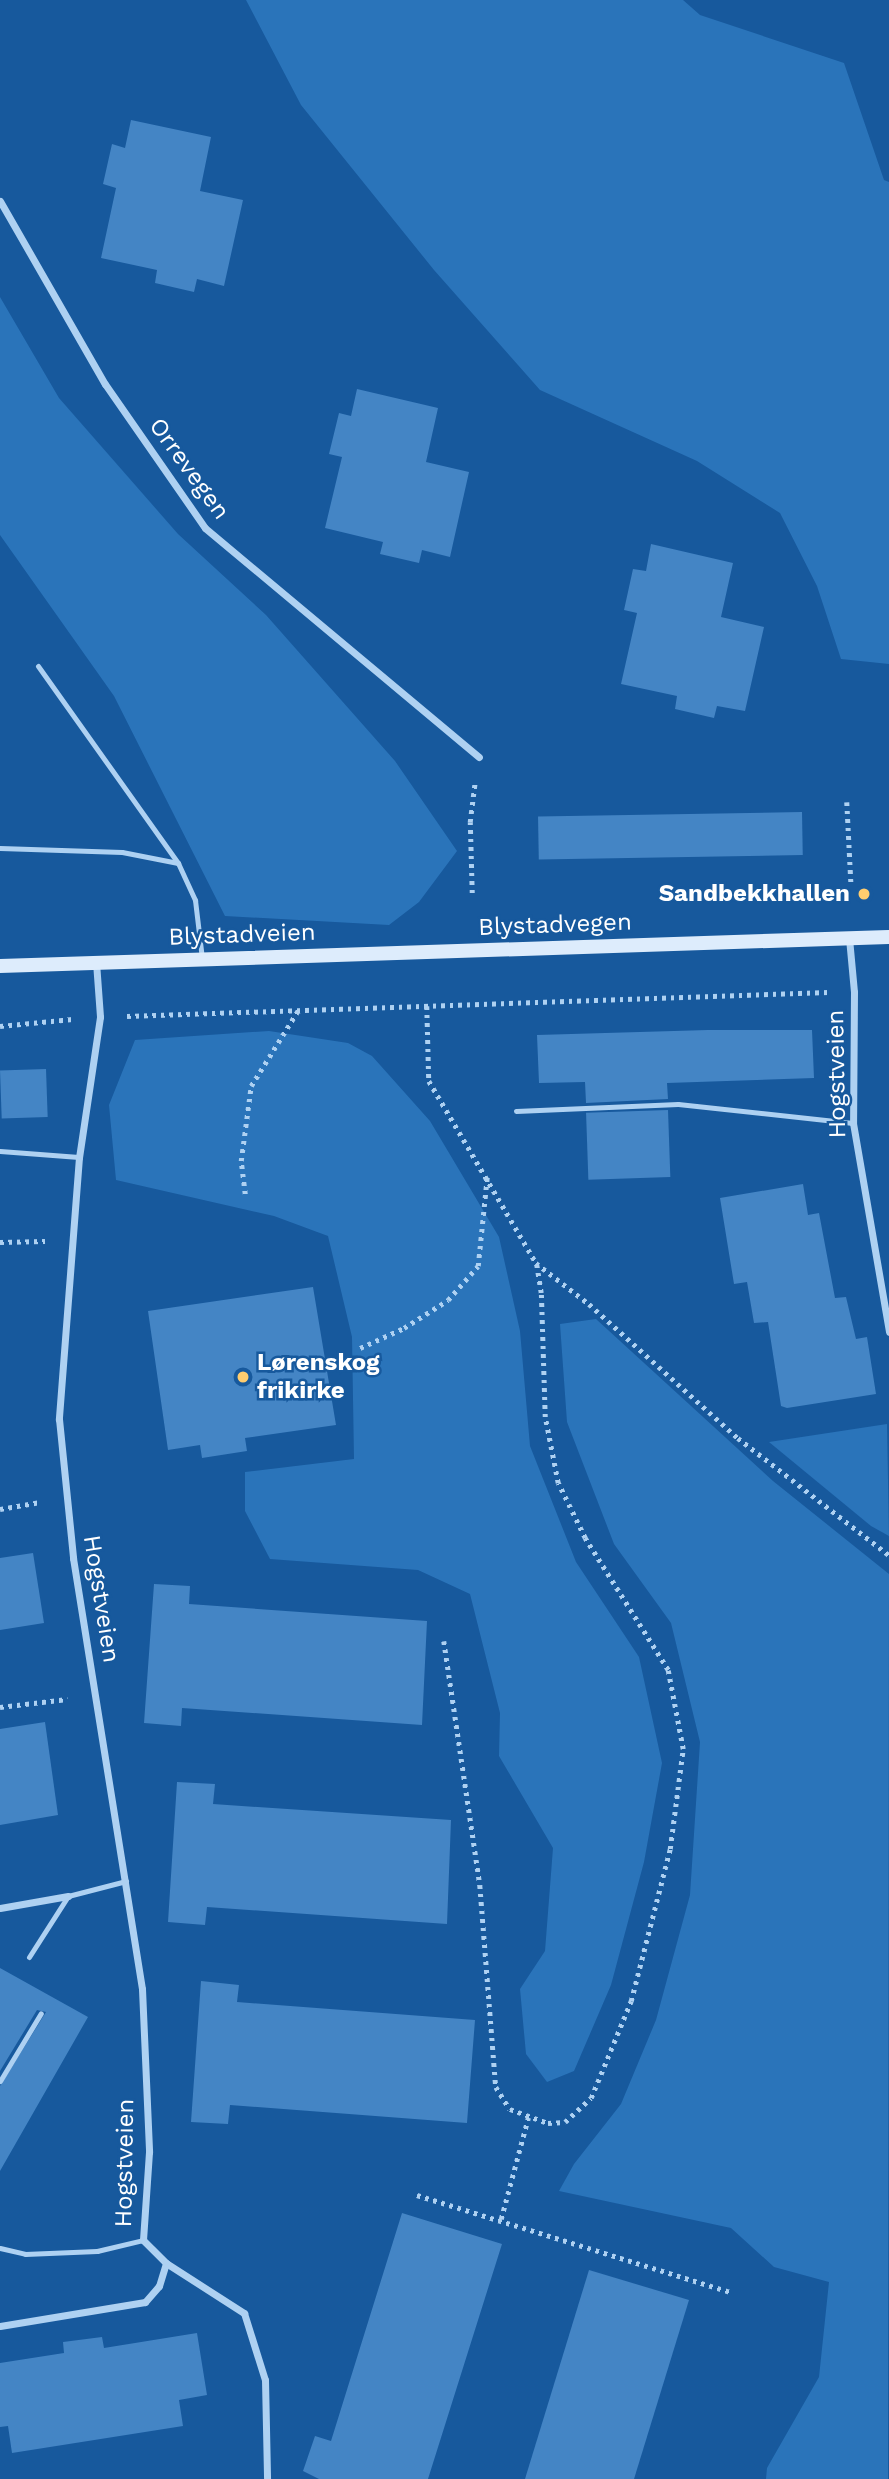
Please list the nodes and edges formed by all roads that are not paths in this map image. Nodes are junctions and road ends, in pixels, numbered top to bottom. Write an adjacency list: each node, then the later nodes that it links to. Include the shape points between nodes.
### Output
1 (0, 201): 3 (street, Orrevegen, via 105,384 205,528)
2 (38, 666): 5 (lane)
3 (479, 757)
4 (0, 848): 5 (lane, via 122,852)
5 (178, 863): 9 (lane, via 195,900)
6 (889, 937): 7 (main road, Blystadvegen)
7 (849, 938): 8 (main road, Blystadvegen); 13 (street, Hogstveien, via 854,992)
8 (390, 953): 9 (main road, Blystadveien)
9 (202, 959): 10 (main road, Blystadveien)
10 (96, 962): 11 (main road, Blystadveien); 15 (street, Hogstveien, via 100,1017)
11 (0, 966)
12 (516, 1111): 13 (lane, via 678,1104)
13 (853, 1123): 16 (street, Hogstveien)
14 (0, 1151): 15 (lane)
15 (79, 1157): 17 (street, Hogstveien, via 59,1419)
16 (889, 1332)
17 (126, 1881): 18 (lane); 23 (street, Hogstveien, via 142,1989 149,2152)
18 (68, 1896): 19 (street); 20 (lane)
19 (0, 1908)
20 (29, 1957)
21 (41, 2013): 22 (lane)
22 (0, 2081)
23 (143, 2240): 24 (lane, via 85,2252 25,2255); 25 (street)
24 (0, 2248)
25 (166, 2263): 26 (street, via 159,2286 145,2302); 27 (street, via 244,2313 265,2380)
26 (0, 2326)
27 (267, 2479)

